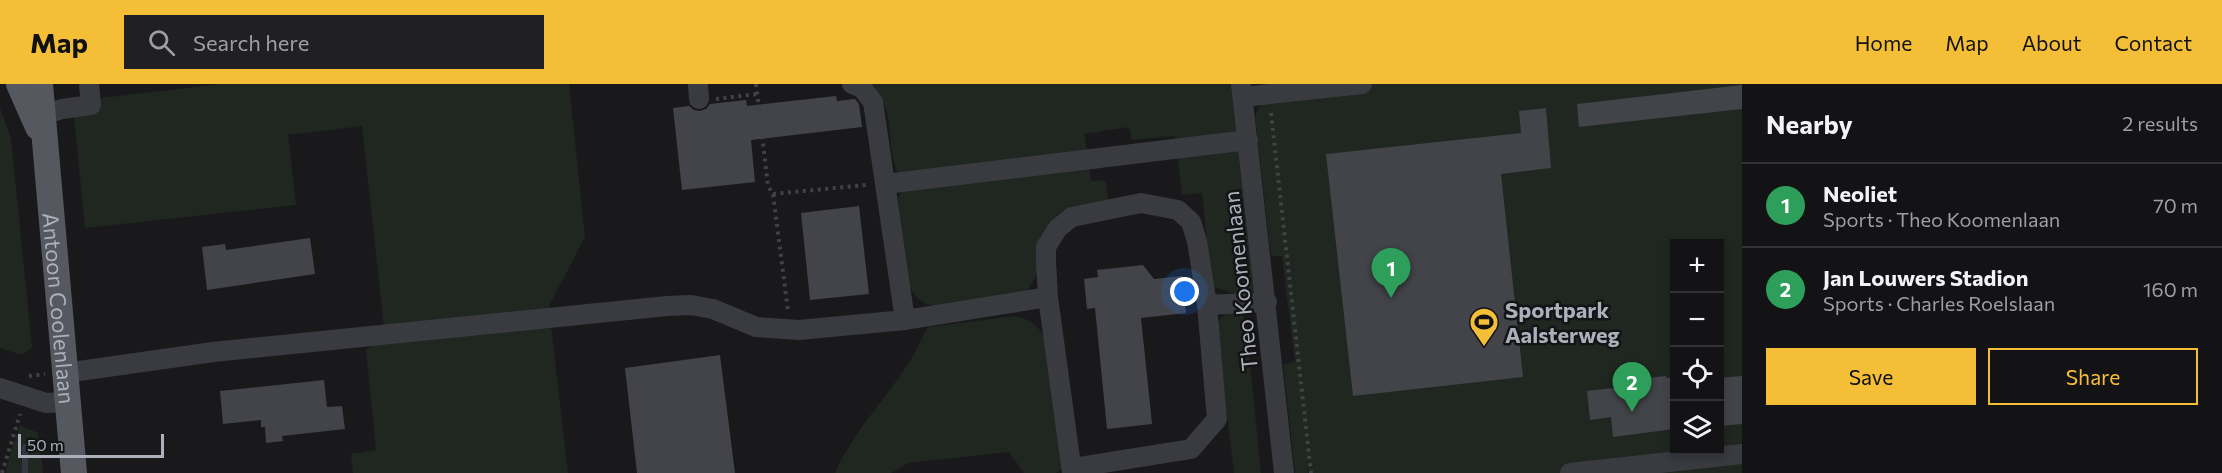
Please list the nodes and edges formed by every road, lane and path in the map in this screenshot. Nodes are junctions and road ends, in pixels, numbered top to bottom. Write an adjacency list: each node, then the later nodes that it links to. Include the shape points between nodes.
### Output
1 (19, 84): 13 (main road, Antoon Coolenlaan)
2 (40, 84): 11 (main road, Antoon Coolenlaan)
3 (89, 84): 11 (street, via 91,105)
4 (756, 84): 9 (path)
5 (852, 84): 14 (street, via 862,88 873,102)
6 (1362, 84): 10 (street)
7 (1242, 90): 10 (street); 12 (street, Theo Koomenlaan)
8 (698, 91): 9 (path, via 709,100)
9 (757, 94): 15 (path, via 768,186)
10 (1269, 94): 30 (path)
11 (43, 115): 13 (main road, Antoon Coolenlaan)
12 (1248, 140): 14 (street); 17 (street, Theo Koomenlaan)
13 (45, 144): 21 (main road, Antoon Coolenlaan)
14 (885, 184): 15 (path); 19 (street)
15 (773, 194): 20 (path)
16 (1048, 297): 18 (street, via 1046,247 1058,228 1072,217 1141,203 1178,210 1191,222); 19 (street); 26 (street)
17 (1267, 302): 18 (street); 29 (street, Theo Koomenlaan)
18 (1207, 305): 26 (street, via 1216,419 1191,449)
19 (904, 320): 20 (street)
20 (790, 329): 21 (street, via 756,327 713,309 667,306 213,352)
21 (65, 373): 23 (main road, Antoon Coolenlaan)
22 (0, 388): 23 (street, via 46,403)
23 (67, 402): 28 (main road, Antoon Coolenlaan)
24 (20, 414): 27 (path)
25 (1742, 454): 31 (street)
26 (1072, 470)
27 (2, 473)
28 (74, 473)
29 (1284, 473)
30 (1311, 473)
31 (1570, 473)

